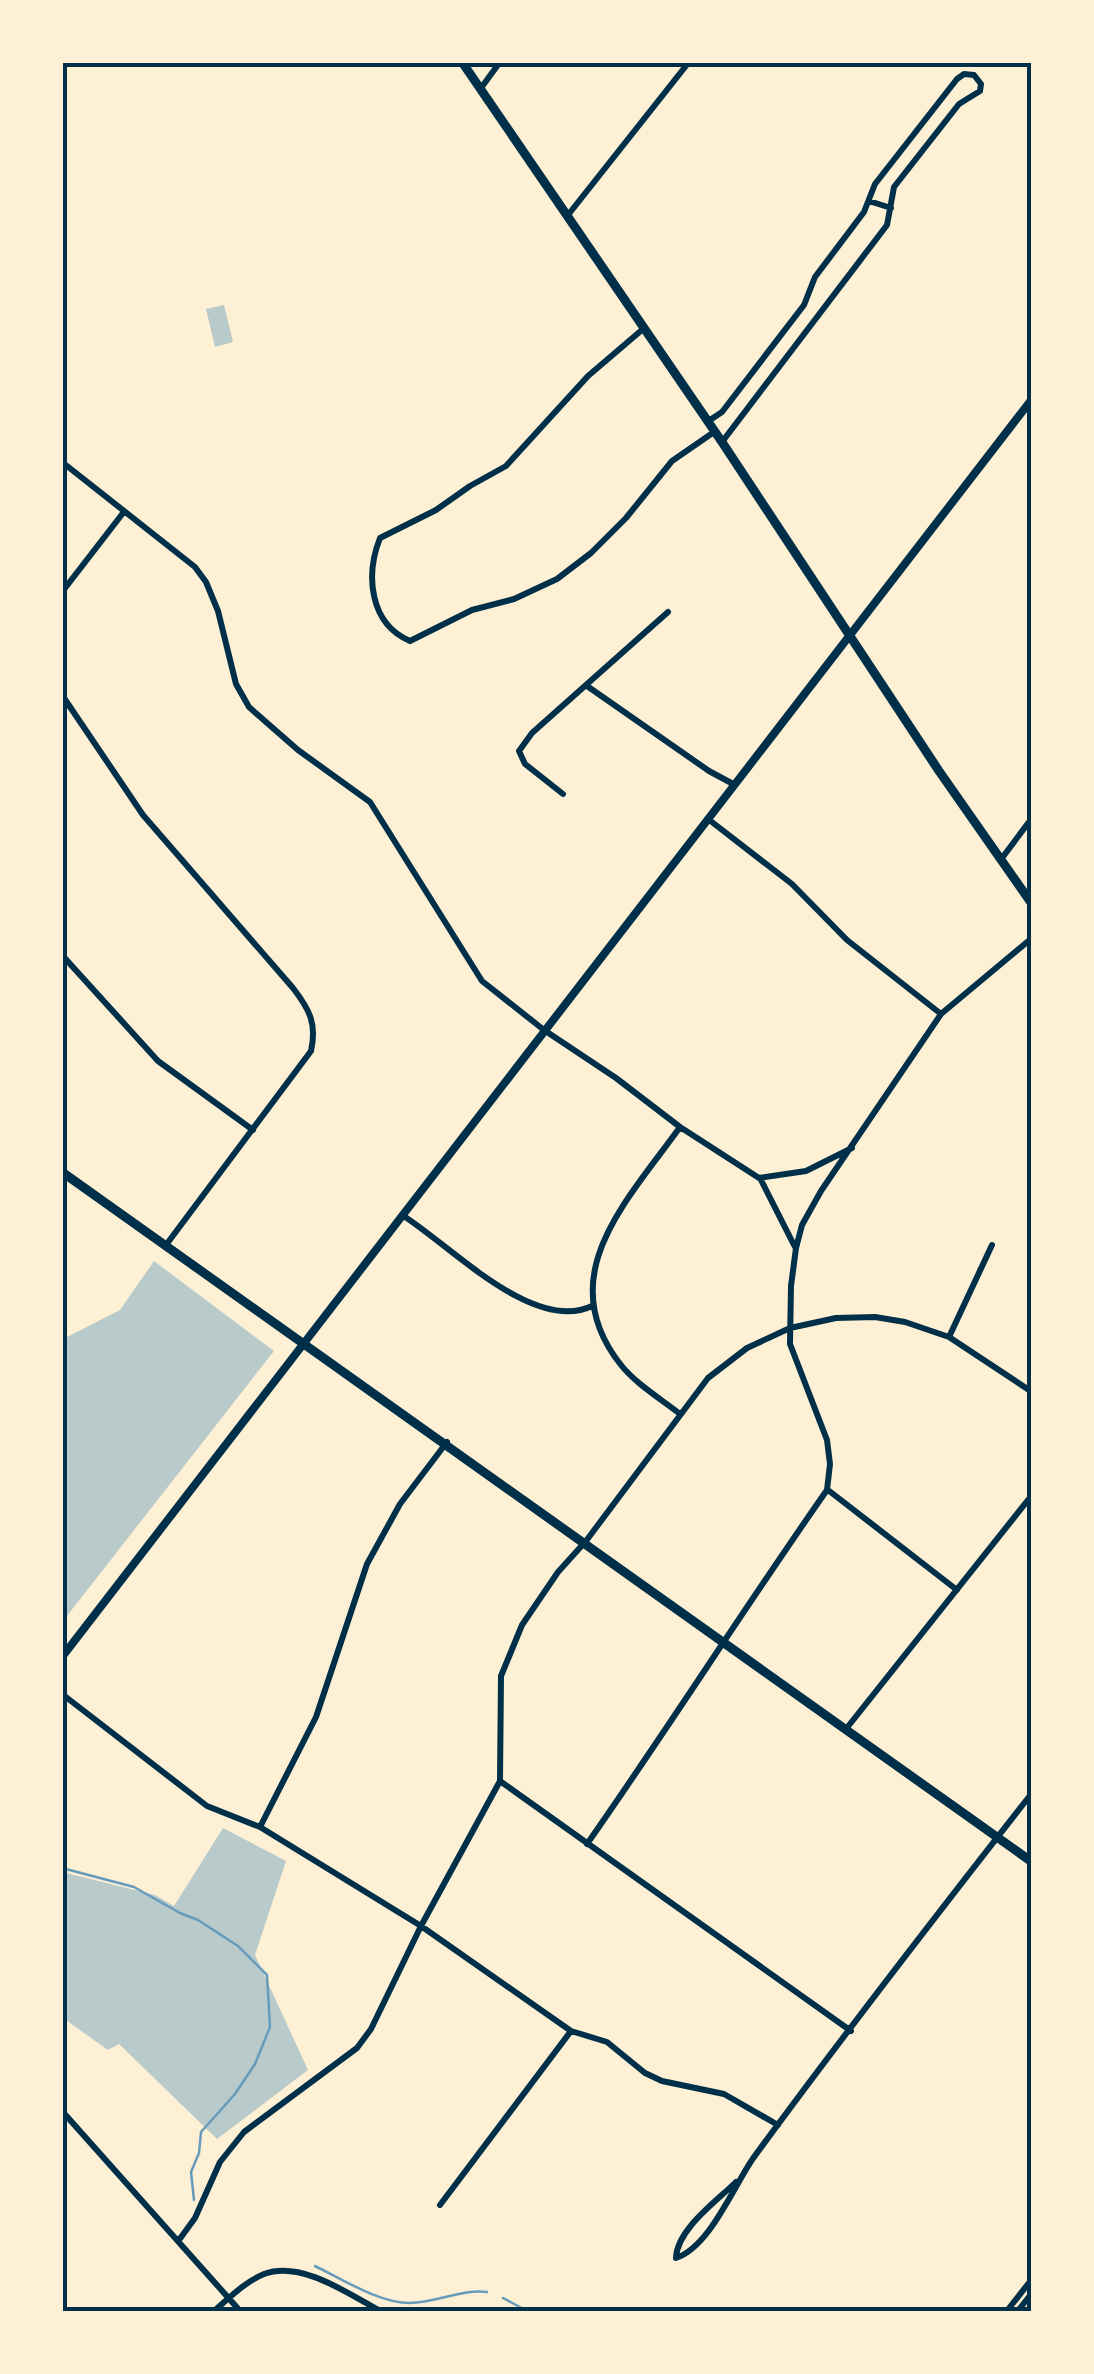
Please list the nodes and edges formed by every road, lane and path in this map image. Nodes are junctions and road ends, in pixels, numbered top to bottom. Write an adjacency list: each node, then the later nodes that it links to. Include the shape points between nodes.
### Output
1 (462, 62): 4 (main road)
2 (500, 62): 4 (street)
3 (689, 62): 7 (street)
4 (481, 88): 7 (main road)
5 (869, 201): 6 (street); 6 (street, via 875,184 957,79 974,75 980,91 937,131 894,187); 9 (street)
6 (890, 208): 10 (street, via 886,225)
7 (568, 215): 8 (main road)
8 (642, 329): 12 (main road); 13 (street, via 588,376 506,466 380,538 372,584 378,614 410,642 557,579 626,518 672,462)
9 (768, 354): 10 (street); 12 (street)
10 (781, 363): 14 (street)
11 (1032, 399): 19 (street)
12 (707, 422): 13 (main road)
13 (714, 432): 14 (main road)
14 (722, 442): 19 (main road)
15 (62, 462): 16 (street)
16 (123, 512): 17 (street); 31 (street, via 206,582 249,708 370,802 471,968)
17 (62, 592)
18 (668, 612): 20 (street)
19 (849, 638): 22 (street); 26 (main road)
20 (587, 686): 22 (street); 23 (street, via 520,750 525,764)
21 (62, 695): 33 (street, via 143,814 314,1020 311,1051)
22 (735, 785): 25 (street)
23 (563, 794)
24 (1032, 818): 26 (street)
25 (708, 819): 30 (street); 31 (street)
26 (1002, 858): 27 (main road)
27 (1032, 904)
28 (1032, 938): 30 (street)
29 (62, 955): 33 (street, via 158,1061)
30 (941, 1014): 34 (street)
31 (544, 1030): 32 (street); 37 (street)
32 (680, 1127): 36 (street); 41 (street, via 596,1256)
33 (253, 1130): 38 (street)
34 (852, 1148): 36 (street, via 806,1170); 40 (street, via 802,1225)
35 (62, 1172): 38 (main road)
36 (760, 1178): 40 (street)
37 (402, 1215): 41 (street, via 519,1298 566,1311); 44 (street)
38 (166, 1245): 44 (main road)
39 (992, 1245): 43 (street)
40 (796, 1248): 42 (street)
41 (592, 1306): 46 (street, via 624,1368)
42 (790, 1328): 43 (street, via 876,1317); 46 (street, via 720,1368); 48 (street, via 792,1354 827,1440)
43 (949, 1336): 45 (street)
44 (302, 1343): 47 (main road); 53 (street)
45 (1032, 1392)
46 (680, 1414): 50 (street)
47 (447, 1442): 50 (main road); 58 (street, via 400,1504 367,1564 316,1718)
48 (827, 1490): 51 (street); 52 (street)
49 (1032, 1495): 51 (street)
50 (586, 1542): 52 (main road); 56 (street, via 558,1572 509,1652 501,1676)
51 (957, 1590): 55 (street)
52 (722, 1639): 55 (main road); 60 (street)
53 (62, 1657)
54 (62, 1694): 58 (street, via 207,1806)
55 (846, 1729): 59 (main road)
56 (500, 1781): 60 (street); 62 (street)
57 (1032, 1793): 59 (street)
58 (260, 1828): 62 (street)
59 (997, 1837): 61 (main road); 64 (street)
60 (587, 1844): 64 (street)
61 (1032, 1862)
62 (421, 1926): 63 (street); 69 (street, via 371,2030 357,2048 244,2132 220,2162)
63 (570, 2031): 66 (street, via 607,2042 644,2073 724,2094); 68 (street)
64 (851, 2031): 66 (street)
65 (62, 2111): 69 (street)
66 (778, 2125): 67 (street)
67 (736, 2182): 67 (street, via 714,2224 676,2258 685,2235)
68 (440, 2205)
69 (179, 2240): 72 (street)
70 (1032, 2279): 76 (street)
71 (1032, 2293): 77 (street)
72 (230, 2298): 73 (street); 74 (street); 75 (street, via 263,2274 292,2270)
73 (214, 2312)
74 (241, 2312)
75 (382, 2312)
76 (1006, 2312)
77 (1017, 2312)

